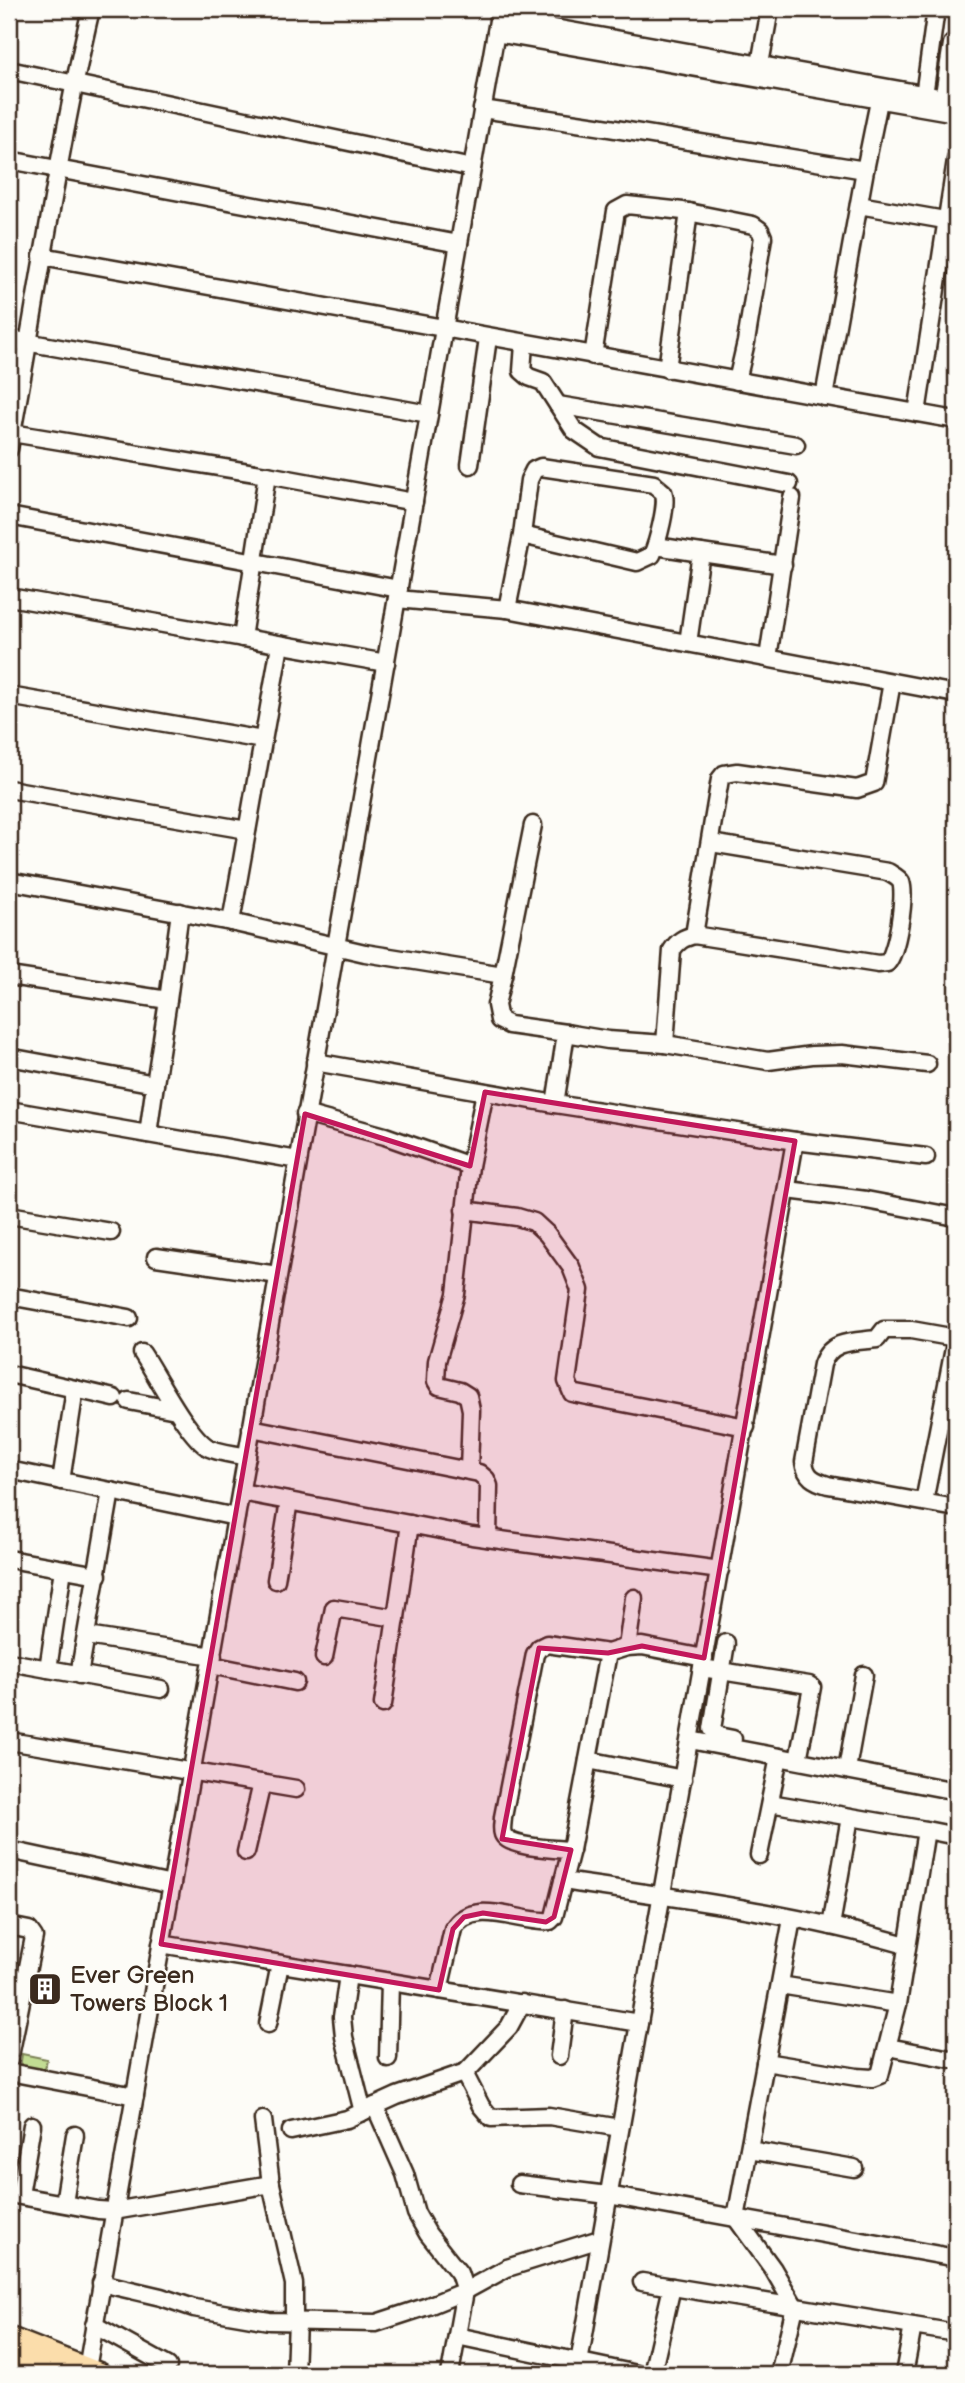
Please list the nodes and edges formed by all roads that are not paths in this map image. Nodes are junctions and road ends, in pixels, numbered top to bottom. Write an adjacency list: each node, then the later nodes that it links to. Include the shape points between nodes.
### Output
1 (91, 9): 9 (street)
2 (770, 9): 8 (street)
3 (936, 9): 5 (street)
4 (498, 20): 8 (street); 13 (street)
5 (933, 41): 6 (street); 11 (street)
6 (954, 44): 12 (street)
7 (9, 70): 9 (street)
8 (759, 72): 10 (street); 11 (street)
9 (74, 83): 16 (street); 17 (street)
10 (878, 101): 11 (street); 18 (street)
11 (923, 101): 12 (street)
12 (949, 105)
13 (482, 110): 16 (street); 18 (street)
14 (9, 160): 17 (street)
15 (956, 160): 21 (street)
16 (472, 168): 22 (street)
17 (57, 169): 22 (street); 23 (street)
18 (865, 170): 19 (street)
19 (859, 205): 21 (street); 32 (street)
20 (689, 212): 29 (street, via 627,205 616,211); 30 (street); 31 (street, via 753,225 763,237)
21 (952, 221): 34 (street)
22 (459, 244): 24 (street)
23 (42, 256): 24 (street); 27 (street)
24 (444, 330): 25 (street); 35 (street)
25 (488, 338): 28 (street); 39 (street)
26 (9, 339): 27 (street)
27 (26, 343): 35 (street); 37 (street)
28 (524, 344): 29 (street); 33 (street, via 522,371 543,382)
29 (593, 356): 30 (street)
30 (667, 369): 31 (street)
31 (737, 382): 32 (street)
32 (824, 397): 34 (street)
33 (558, 405): 38 (street); 47 (street, via 574,430 599,447 791,491)
34 (917, 413): 36 (street)
35 (429, 414): 41 (street)
36 (956, 420)
37 (10, 441): 40 (street)
38 (796, 445)
39 (470, 465)
40 (267, 475): 41 (street); 46 (street)
41 (414, 502): 48 (street)
42 (9, 516): 46 (street)
43 (522, 535): 44 (street, via 637,562 652,555); 44 (street, via 529,480 541,467 654,484 663,491 665,501); 50 (street)
44 (656, 546): 45 (street)
45 (701, 553): 47 (street); 52 (street)
46 (253, 562): 48 (street); 51 (street)
47 (783, 565): 54 (street)
48 (398, 594): 50 (street); 55 (street)
49 (9, 597): 51 (street)
50 (507, 609): 52 (street)
51 (242, 638): 53 (street)
52 (688, 643): 54 (street)
53 (280, 645): 55 (street); 59 (street)
54 (768, 658): 56 (street)
55 (386, 663): 68 (street)
56 (892, 681): 57 (street); 63 (street, via 874,783 857,789 724,774)
57 (956, 694)
58 (9, 696): 59 (street)
59 (263, 740): 62 (street)
60 (9, 789): 62 (street)
61 (533, 825): 69 (street)
62 (247, 830): 66 (street)
63 (711, 843): 67 (street); 67 (street, via 896,876 902,895 896,946 887,963 878,964)
64 (9, 881): 65 (street)
65 (180, 912): 66 (street); 71 (street)
66 (230, 922): 68 (street)
67 (694, 936): 73 (street, via 678,941 672,950)
68 (335, 946): 69 (street); 75 (street)
69 (503, 975): 72 (street, via 496,1005 499,1020)
70 (9, 976): 71 (street)
71 (168, 1000): 77 (street)
72 (566, 1033): 73 (street); 79 (street)
73 (665, 1044): 76 (street, via 768,1061 842,1054)
74 (9, 1057): 77 (street)
75 (315, 1062): 78 (street); 81 (street)
76 (927, 1063)
77 (155, 1084): 82 (street)
78 (485, 1092): 79 (street); 86 (street)
79 (555, 1104): 83 (street)
80 (9, 1110): 82 (street)
81 (305, 1114): 85 (street); 86 (street)
82 (148, 1134): 85 (street)
83 (795, 1142): 84 (street); 87 (street)
84 (926, 1157)
85 (298, 1160): 93 (street)
86 (470, 1166): 88 (street)
87 (788, 1190): 90 (street); 100 (street)
88 (464, 1210): 100 (street, via 534,1222 571,1266 580,1290 567,1381 572,1393); 104 (street, via 456,1294 437,1361 436,1381 468,1396)
89 (9, 1214): 91 (street)
90 (956, 1217)
91 (111, 1232)
92 (156, 1257): 93 (street)
93 (278, 1275): 101 (street)
94 (9, 1296): 95 (street)
95 (129, 1318)
96 (142, 1353): 99 (street)
97 (9, 1374): 98 (street)
98 (75, 1389): 99 (street); 105 (street)
99 (176, 1410): 102 (street, via 210,1449)
100 (746, 1427): 116 (street)
101 (251, 1428): 102 (street); 104 (street)
102 (247, 1457): 107 (street)
103 (9, 1470): 105 (street)
104 (469, 1471): 113 (street, via 479,1473 489,1486)
105 (61, 1481): 106 (street)
106 (111, 1491): 111 (street); 117 (street)
107 (241, 1492): 108 (street); 111 (street)
108 (289, 1501): 112 (street); 118 (street)
109 (924, 1502): 109 (street, via 828,1485 813,1480 805,1471 822,1364 841,1342 877,1339 884,1330 956,1338); 110 (street)
110 (956, 1508)
111 (236, 1517): 126 (street)
112 (410, 1524): 113 (street); 120 (street)
113 (488, 1538): 116 (street)
114 (9, 1559): 115 (street)
115 (63, 1569): 117 (street); 129 (street)
116 (720, 1570): 128 (street)
117 (99, 1575): 121 (street)
118 (276, 1580)
119 (634, 1598): 123 (street)
120 (396, 1618): 125 (street, via 334,1608); 135 (street)
121 (87, 1636): 126 (street); 131 (street)
122 (726, 1643): 130 (street)
123 (627, 1647): 124 (street); 128 (street, via 642,1646)
124 (608, 1653): 140 (street); 152 (street, via 548,1644 539,1648 503,1817 502,1832 509,1841)
125 (324, 1657)
126 (212, 1661): 133 (street); 142 (street)
127 (9, 1662): 129 (street)
128 (703, 1663): 130 (street); 137 (street)
129 (48, 1669): 131 (street)
130 (721, 1672): 138 (street, via 713,1733); 138 (street, via 812,1687)
131 (79, 1675): 134 (street)
132 (864, 1675): 141 (street)
133 (295, 1682)
134 (160, 1689)
135 (383, 1704)
136 (9, 1741): 142 (street)
137 (690, 1741): 139 (street); 143 (street)
138 (799, 1755): 139 (street); 141 (street)
139 (779, 1757): 147 (street)
140 (588, 1760): 143 (street); 152 (street)
141 (847, 1769): 146 (street)
142 (192, 1773): 144 (street); 156 (street)
143 (683, 1779): 157 (street)
144 (262, 1783): 145 (street); 153 (street)
145 (296, 1789)
146 (956, 1791)
147 (770, 1803): 148 (street); 154 (street)
148 (850, 1817): 149 (street); 160 (street)
149 (926, 1830): 150 (street); 162 (street)
150 (956, 1836)
151 (9, 1850): 156 (street)
152 (571, 1850): 155 (street)
153 (247, 1852)
154 (759, 1855)
155 (563, 1881): 157 (street); 167 (street, via 550,1921 482,1913 457,1922)
156 (172, 1885): 161 (street)
157 (662, 1896): 158 (street); 172 (street)
158 (792, 1919): 160 (street); 166 (street)
159 (9, 1926): 171 (street, via 34,1935)
160 (831, 1926): 162 (street)
161 (162, 1944): 163 (street); 182 (street)
162 (906, 1945): 169 (street)
163 (280, 1964): 164 (street); 173 (street)
164 (348, 1975): 165 (street); 183 (street, via 344,2037)
165 (390, 1982): 167 (street); 176 (street)
166 (780, 1985): 169 (street); 179 (street)
167 (439, 1990): 168 (street)
168 (522, 2003): 170 (street); 181 (street, via 509,2028)
169 (898, 2004): 174 (street)
170 (565, 2010): 172 (street); 175 (street)
171 (13, 2014): 178 (street)
172 (639, 2023): 186 (street)
173 (268, 2024)
174 (888, 2048): 177 (street); 179 (street, via 880,2075 872,2078)
175 (559, 2056)
176 (388, 2058)
177 (956, 2060)
178 (9, 2061)
179 (765, 2062): 189 (street)
180 (9, 2072): 182 (street)
181 (464, 2073): 183 (street); 186 (street, via 491,2118 549,2116)
182 (135, 2096): 196 (street)
183 (369, 2109): 187 (street, via 348,2119); 203 (street, via 405,2174 416,2213 459,2273)
184 (263, 2120): 192 (street)
185 (32, 2125): 193 (street)
186 (620, 2128): 194 (street)
187 (291, 2131)
188 (75, 2135): 195 (street)
189 (749, 2150): 190 (street); 197 (street)
190 (854, 2168)
191 (519, 2184): 194 (street)
192 (271, 2185): 196 (street); 205 (street, via 294,2284)
193 (14, 2194): 195 (street)
194 (608, 2195): 197 (street); 198 (street)
195 (64, 2203): 196 (street)
196 (114, 2211): 201 (street)
197 (736, 2218): 199 (street); 204 (street)
198 (600, 2239): 203 (street, via 507,2268); 213 (street)
199 (956, 2259)
200 (642, 2282): 202 (street)
201 (101, 2283): 205 (street, via 194,2308 269,2321); 206 (street)
202 (672, 2287): 204 (street); 219 (street)
203 (465, 2291): 205 (street, via 376,2323); 209 (street)
204 (794, 2307): 207 (street); 220 (street)
205 (296, 2320): 216 (street)
206 (94, 2325): 212 (street); 214 (street)
207 (913, 2326): 208 (street); 221 (street)
208 (956, 2333)
209 (457, 2336): 213 (street); 217 (street)
210 (9, 2337): 214 (main road)
211 (9, 2358): 215 (highway)
212 (168, 2366)
213 (578, 2368): 218 (street)
214 (94, 2372)
215 (47, 2374)
216 (295, 2374)
217 (450, 2374)
218 (637, 2374)
219 (652, 2374)
220 (779, 2374)
221 (904, 2374)

